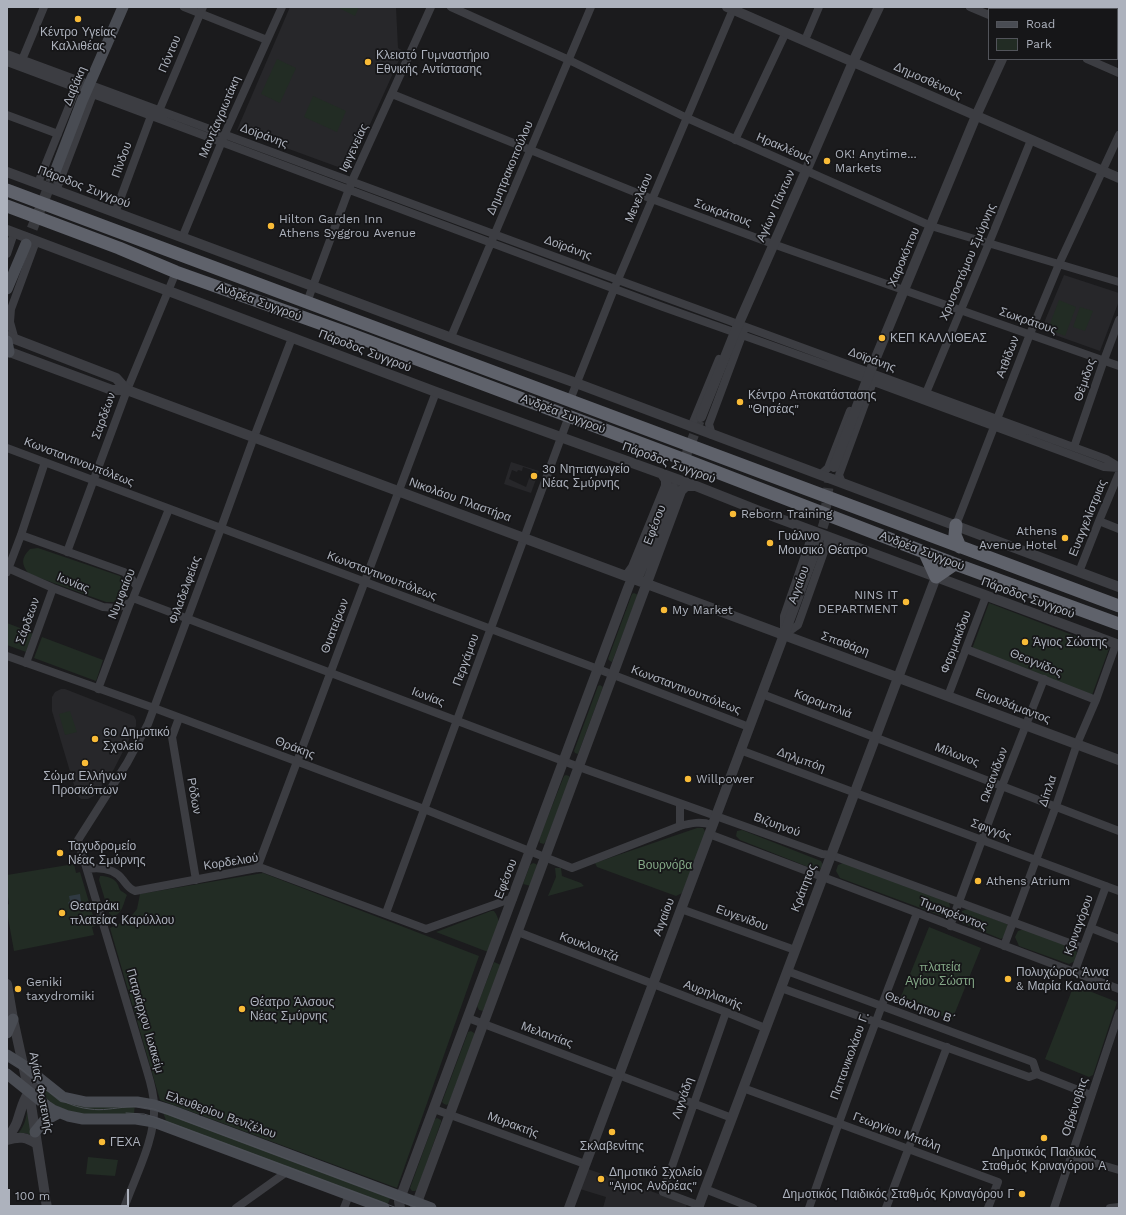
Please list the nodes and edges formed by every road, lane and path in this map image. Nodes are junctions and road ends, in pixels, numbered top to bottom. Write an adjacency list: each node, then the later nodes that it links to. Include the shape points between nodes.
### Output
1 (44, 7): 18 (street)
2 (123, 7): 25 (main road, Δαβάκη)
3 (184, 7): 12 (street)
4 (282, 7): 15 (street, Μαντζαγριωτάκη)
5 (431, 7): 26 (street, Ιφιγενείας)
6 (451, 7): 19 (street, Ηρακλέους)
7 (591, 7): 19 (street, Δημητρακοπούλου)
8 (819, 7): 16 (street)
9 (879, 7): 23 (street, Αγίων Πάντων)
10 (970, 7): 13 (street)
11 (731, 8): 14 (street, Δημοσθένους); 31 (street, Μενελάου)
12 (202, 10): 15 (street); 27 (street, Πόντου)
13 (988, 15)
14 (786, 32): 16 (street, Δημοσθένους); 35 (street)
15 (267, 40): 34 (street, Μαντζαγριωτάκη)
16 (805, 40): 23 (street, Δημοσθένους)
17 (7, 54): 18 (street, Δοϊράνης)
18 (22, 60): 25 (street, Δοϊράνης)
19 (568, 60): 31 (street, Ηρακλέους); 37 (street, Δημητρακοπούλου)
20 (1002, 60): 30 (street, Χαροκόπου)
21 (1089, 60): 24 (street)
22 (7, 62): 25 (street, Δοϊράνης)
23 (853, 62): 30 (street, Δημοσθένους); 38 (street, Αγίων Πάντων)
24 (1119, 74)
25 (86, 88): 27 (street, Δοϊράνης); 29 (street, Δοϊράνης); 32 (street, Δαβάκη); 41 (main road, Δαβάκη); 47 (street, Δαβάκη)
26 (392, 94): 37 (street, Σωκράτους); 43 (street, Ιφιγενείας)
27 (159, 110): 34 (street, Δοϊράνης)
28 (7, 115): 32 (street)
29 (151, 116): 34 (street, Δοϊράνης); 50 (street, Πίνδου)
30 (976, 116): 36 (street, Δημοσθένους); 51 (street, Χαροκόπου)
31 (687, 118): 35 (street, Ηρακλέους); 48 (street, Μενελάου)
32 (58, 134): 44 (street, Δαβάκη)
33 (1119, 135): 39 (street, Ατθίδων)
34 (223, 139): 43 (street, Δοϊράνης); 46 (street, Δοϊράνης); 54 (street, Μαντζαγριωτάκη)
35 (735, 140): 38 (street, Ηρακλέους)
36 (1031, 140): 39 (street, Δημοσθένους); 57 (street, Χρυσοστόμου Σμύρνης)
37 (530, 150): 48 (street, Σωκράτους); 53 (street, Δημητρακοπούλου)
38 (806, 171): 51 (street, Ηρακλέους); 59 (street, Αγίων Πάντων)
39 (1102, 171): 42 (street, Δημοσθένους); 61 (street, Ατθίδων)
40 (7, 172): 44 (street, Πάροδος Συγγρού)
41 (53, 177)
42 (1119, 178)
43 (352, 181): 46 (street, Ιφιγενείας); 53 (street, Δοϊράνης)
44 (38, 183): 47 (street, Πάροδος Συγγρού)
45 (7, 190): 70 (highway, Ανδρέα Συγγρού)
46 (349, 190): 56 (street, Δοϊράνης); 65 (street, Ιφιγενείας)
47 (56, 191): 50 (street, Πάροδος Συγγρού)
48 (652, 200): 59 (street, Σωκράτους); 63 (street, Μενελάου)
49 (7, 206): 62 (highway, Ανδρέα Συγγρού)
50 (115, 213): 54 (street, Πάροδος Συγγρού)
51 (931, 226): 57 (street, Ηρακλέους); 68 (street, Χαροκόπου)
52 (11, 232): 55 (street, Πάροδος Συγγρού); 60 (street)
53 (495, 234): 56 (street, Δημητρακοπούλου); 63 (street, Δοϊράνης)
54 (182, 238): 65 (street, Πάροδος Συγγρού)
55 (36, 241): 69 (street, Πάροδος Συγγρού); 77 (street, via 11,309)
56 (491, 243): 67 (street, Δοϊράνης); 75 (street, Δημητρακοπούλου)
57 (989, 243): 61 (street, Ηρακλέους); 71 (street, Χρυσοστόμου Σμύρνης)
58 (26, 244): 66 (main road)
59 (773, 244): 68 (street, Σωκράτους); 73 (street, Αγίων Πάντων)
60 (7, 254)
61 (1060, 264): 64 (street, Ηρακλέους); 74 (street, Ατθίδων)
62 (176, 272): 69 (street); 86 (highway, Ανδρέα Συγγρού)
63 (618, 280): 67 (street, Μενελάου); 73 (street, Δοϊράνης)
64 (1119, 282)
65 (313, 286): 70 (street, Ιφιγενείας); 75 (street, Πάροδος Συγγρού)
66 (7, 289)
67 (614, 289): 73 (street, Δοϊράνης); 81 (street, Μενελάου)
68 (904, 290): 71 (street, Σωκράτους); 80 (street, Χαροκόπου)
69 (168, 291): 76 (street, Πάροδος Συγγρού); 82 (street, Σαρδέων)
70 (307, 302): 85 (highway, Ανδρέα Συγγρού)
71 (960, 310): 74 (street, Σωκράτους); 84 (street, Χρυσοστόμου Σμύρνης)
72 (1119, 320): 78 (street, Θέμιδος)
73 (738, 328): 80 (street, Δοϊράνης); 87 (street, Αγίων Πάντων); 89 (street, Αγίων Πάντων); 90 (street, Αγίων Πάντων, via 709,424)
74 (1030, 334): 78 (street, Σωκράτους); 88 (street, Ατθίδων)
75 (451, 337): 81 (street, Πάροδος Συγγρού)
76 (292, 338): 83 (street, Πάροδος Συγγρού); 91 (street, Φιλαδελφείας)
77 (9, 347): 82 (street, Νικολάου Πλαστήρα, via 112,390)
78 (1104, 360): 79 (street, Σωκράτους); 94 (street, Θέμιδος)
79 (1119, 366)
80 (869, 378): 84 (street, Δοϊράνης); 88 (street, Δοϊράνης); 96 (street, Χαροκόπου); 100 (street, Χαροκόπου, via 828,468); 102 (street, Χαροκόπου, via 839,475)
81 (576, 383): 85 (street, Μενελάου); 89 (street, Πάροδος Συγγρού)
82 (127, 390): 91 (street, Νικολάου Πλαστήρα); 101 (street, Σαρδέων)
83 (436, 392): 92 (street, Πάροδος Συγγρού); 105 (street, Θυατείρων)
84 (926, 393): 88 (street, Δοϊράνης)
85 (570, 400): 115 (highway, Ανδρέα Συγγρού)
86 (569, 416): 92 (street, Περγάμου); 119 (highway, Ανδρέα Συγγρού)
87 (701, 417)
88 (996, 423): 94 (street, Δοϊράνης); 97 (street, Δοϊράνης, via 1104,467); 108 (street, Ατθίδων)
89 (691, 427): 90 (street, Πάροδος Συγγρού)
90 (712, 435): 100 (street, Πάροδος Συγγρού)
91 (254, 437): 105 (street, Νικολάου Πλαστήρα); 109 (street, Φιλαδελφείας)
92 (562, 438): 99 (street, Πάροδος Συγγρού); 113 (street, Περγάμου)
93 (7, 448): 95 (street, Κωνσταντινουπόλεως)
94 (1074, 448): 97 (street, Δοϊράνης, via 1106,459)
95 (45, 462): 101 (street, Κωνσταντινουπόλεως); 112 (street)
96 (834, 467)
97 (1119, 467)
98 (1119, 473): 107 (street, Ευαγγελίστριας)
99 (662, 474): 103 (street, Πάροδος Συγγρού); 124 (street, via 666,486 628,574)
100 (820, 475): 102 (street, Πάροδος Συγγρού)
101 (93, 480): 106 (street, Κωνσταντινουπόλεως); 118 (street, Σαρδέων)
102 (842, 483): 108 (street, Πάροδος Συγγρού)
103 (696, 486): 111 (street, Πάροδος Συγγρού); 127 (street, Εφέσου, via 686,486 682,491)
104 (673, 488): 124 (street)
105 (399, 491): 113 (street, Νικολάου Πλαστήρα); 126 (street, Θυατείρων)
106 (169, 509): 109 (street, Κωνσταντινουπόλεως); 128 (street, Νυμφαίου)
107 (1099, 521): 110 (street); 123 (street, Ευαγγελίστριας)
108 (956, 525): 115 (highway, via 951,534); 117 (highway, via 955,535); 123 (street, Πάροδος Συγγρού)
109 (221, 528): 126 (street, Κωνσταντινουπόλεως); 134 (street, Φιλαδελφείας)
110 (1119, 529)
111 (813, 532): 114 (street, Πάροδος Συγγρού); 137 (street, Αιγαίου, via 784,616)
112 (21, 535): 118 (street); 120 (street)
113 (524, 538): 124 (street, Νικολάου Πλαστήρα); 136 (street, Περγάμου)
114 (830, 538): 125 (street, Πάροδος Συγγρού); 137 (street, Αιγαίου, via 798,625)
115 (941, 540): 117 (highway, Ανδρέα Συγγρού)
116 (818, 544): 137 (street, Αιγαίου)
117 (960, 547): 133 (highway, Ανδρέα Συγγρού)
118 (67, 552): 128 (street, via 124,572)
119 (925, 552): 121 (highway, Ανδρέα Συγγρού); 125 (highway)
120 (10, 553): 122 (street)
121 (956, 564): 125 (highway); 135 (highway, Ανδρέα Συγγρού)
122 (8, 570): 130 (street, Ιωνίας)
123 (1079, 572): 129 (street, Πάροδος Συγγρού)
124 (632, 576): 127 (street); 142 (street, Εφέσου)
125 (936, 577): 131 (street, Πάροδος Συγγρού); 145 (street, Κράτητος)
126 (364, 582): 136 (street, Κωνσταντινουπόλεως); 143 (street, Θυατείρων)
127 (646, 584): 137 (street); 144 (street, Εφέσου)
128 (137, 587): 132 (street, Νυμφαίου)
129 (1119, 587)
130 (53, 588): 132 (street, Ιωνίας, via 103,607 116,608); 141 (street, Σάρδεων)
131 (986, 596): 138 (street, Πάροδος Συγγρού); 139 (street, Φαρμακίδου)
132 (132, 600): 134 (street, Ιωνίας); 147 (street, Νυμφαίου)
133 (1119, 606)
134 (187, 618): 143 (street, Ιωνίας); 151 (street, Φιλαδελφείας)
135 (1119, 624)
136 (491, 629): 142 (street, Κωνσταντινουπόλεως); 153 (street, Περγάμου)
137 (784, 635): 145 (street, Σπαθάρη); 148 (street, Αιγαίου)
138 (1118, 645): 150 (street, Δίπλα)
139 (966, 648): 146 (street, Θεογνίδος); 149 (street, Φαρμακίδου)
140 (7, 656): 141 (street, Θράκης)
141 (26, 663): 147 (street, Θράκης)
142 (598, 669): 144 (street, Κωνσταντινουπόλεως); 160 (street, Εφέσου)
143 (331, 672): 153 (street, Ιωνίας); 161 (street, Θυατείρων)
144 (613, 675): 155 (street, Κωνσταντινουπόλεως); 162 (street, Εφέσου)
145 (898, 677): 149 (street, Ευρυδάμαντος); 156 (street, Κράτητος)
146 (1044, 679): 150 (street, Θεογνίδος); 154 (street, Ωκεανίδων)
147 (98, 689): 151 (street, Θράκης)
148 (762, 694): 155 (street, Αιγαίου); 156 (street, Καραμπλιά)
149 (948, 696): 154 (street, Ευρυδάμαντος)
150 (1096, 700): 157 (street, Δίπλα)
151 (154, 708): 152 (street, Θράκης); 171 (street, Φιλαδελφείας, via 144,733 127,763)
152 (179, 718): 161 (street, Θράκης); 180 (street, Ρόδων, via 172,737)
153 (457, 720): 160 (street, Ιωνίας); 167 (street, Περγάμου)
154 (1026, 725): 157 (street, Ευρυδάμαντος); 163 (street, Ωκεανίδων)
155 (749, 727): 158 (street, Αιγαίου)
156 (875, 737): 163 (street, Μίλωνος); 164 (street, Κράτητος)
157 (1077, 744): 159 (street, Ευρυδάμαντος); 166 (street, Δίπλα)
158 (740, 750): 164 (street, Δηλμπόη); 168 (street, Αιγαίου)
159 (1119, 760)
160 (564, 761): 162 (street, Ιωνίας); 173 (street, Εφέσου)
161 (297, 762): 167 (street, Θράκης); 177 (street, Θυατείρων)
162 (580, 767): 165 (street, Ιωνίας); 175 (street, Εφέσου)
163 (1002, 786): 166 (street, Μίλωνος); 172 (street, Ωκεανίδων)
164 (854, 793): 172 (street, Σφιγγός); 174 (street, Κράτητος)
165 (680, 804): 168 (street, Ιωνίας); 169 (street)
166 (1056, 806): 170 (street, Μίλωνος); 176 (street, Δίπλα)
167 (424, 809): 173 (street, Θράκης); 186 (street, Περγάμου)
168 (712, 825): 169 (street, via 705,822); 174 (street, Βιζυηνού); 179 (street); 185 (street, Αιγαίου)
169 (680, 826): 175 (street, Θράκης, via 572,868)
170 (1119, 831)
171 (78, 840): 178 (street, Πατριάρχου Ιωακείμ)
172 (982, 840): 176 (street, Σφιγγός); 184 (street, Ωκεανίδων)
173 (530, 852): 175 (street, Θράκης); 183 (street, Εφέσου)
174 (831, 855): 179 (street, Κράτητος); 184 (street, Τιμοκρέοντος)
175 (546, 857): 191 (street, Εφέσου)
176 (1036, 860): 181 (street, Σφιγγός); 188 (street, Δίπλα)
177 (257, 868): 180 (street, Κορδελιού); 186 (street, Κορδελιού)
178 (88, 869): 180 (street, Κορδελιού, via 114,872 135,891); 222 (street, Πατριάρχου Ιωακείμ, via 144,1060)
179 (822, 878): 187 (street, Τιμοκρέοντος); 195 (street, Κράτητος)
180 (196, 880)
181 (1106, 886): 182 (street, Σφιγγός); 190 (street, Κριναγόρου)
182 (1119, 891)
183 (513, 898): 186 (street, Κορδελιού, via 426,929); 205 (street, Εφέσου)
184 (958, 902): 188 (street, Τιμοκρέοντος); 189 (street, Ωκεανίδων)
185 (681, 909): 195 (street, Ευγενίδου); 199 (street, Αιγαίου)
186 (386, 913)
187 (917, 913): 189 (street, Τιμοκρέοντος); 202 (street, Παπανικολάου Γ.)
188 (1014, 922): 193 (street, Δίπλα); 194 (street, Τιμοκρέοντος)
189 (950, 926): 193 (street, Τιμοκρέοντος)
190 (1091, 928): 192 (street); 194 (street, Κριναγόρου)
191 (518, 932): 199 (street, Κουκλουτζά); 208 (street, Εφέσου)
192 (1119, 939)
193 (1004, 946): 197 (street, Τιμοκρέοντος)
194 (1084, 948): 197 (street, Κριναγόρου)
195 (795, 950): 196 (street, Κράτητος)
196 (787, 971): 200 (street, Κράτητος); 202 (street, Θεόκλητου Β΄)
197 (1074, 973): 201 (street, Τιμοκρέοντος)
198 (7, 984): 206 (street, Αγίας Φωτεινής)
199 (653, 984): 203 (street, Αυρηλιανής); 216 (street, Αιγαίου)
200 (781, 988): 207 (street); 209 (street, Κράτητος)
201 (1119, 989)
202 (881, 1006): 207 (street, Παπανικολάου Γ.); 215 (street, Θεόκλητου Β΄, via 1033,1062)
203 (726, 1012): 209 (street, Αυρηλιανής); 221 (street, Λιγνάδη)
204 (1119, 1013): 220 (street, Οβρένοβιτς)
205 (468, 1018): 208 (street, Μελαντίας); 223 (street, Εφέσου)
206 (13, 1019): 210 (main road); 213 (street, Αγίας Φωτεινής)
207 (875, 1022): 211 (street); 228 (street, Παπανικολάου Γ.)
208 (484, 1024): 216 (street, Μελαντίας); 225 (street, Εφέσου)
209 (765, 1028): 218 (street, Κράτητος)
210 (7, 1033)
211 (947, 1047): 215 (street, via 1029,1077); 232 (street)
212 (7, 1055): 213 (main road, Ελευθερίου Βενιζέλου)
213 (23, 1065): 217 (main road, Ελευθερίου Βενιζέλου); 219 (street, Αγίας Φωτεινής)
214 (7, 1074): 219 (main road)
215 (1037, 1074): 220 (street)
216 (619, 1075): 221 (street, Μελαντίας); 234 (street, Αιγαίου)
217 (48, 1086): 219 (street, via 41,1086); 222 (main road, Ελευθερίου Βενιζέλου, via 63,1097 86,1102 137,1102)
218 (743, 1088): 226 (street, Κράτητος); 228 (street, Γεωργίου Μπάλη)
219 (29, 1092): 224 (main road); 229 (street, Αγίας Φωτεινής); 230 (street)
220 (1091, 1095): 233 (street, Οβρένοβιτς)
221 (694, 1104): 226 (street, Μελαντίας); 241 (street, Λιγνάδη, via 663,1192)
222 (154, 1105): 227 (street, Πατριάρχου Ιωακείμ); 239 (main road, Ελευθερίου Βενιζέλου)
223 (434, 1109): 225 (street, Μυρακτής); 239 (street, Εφέσου)
224 (59, 1113): 227 (main road, via 83,1119 136,1119); 229 (main road, via 44,1121)
225 (450, 1115): 234 (street, Μυρακτής); 240 (street, Εφέσου)
226 (732, 1118): 237 (street, Κράτητος)
227 (154, 1122): 236 (main road); 244 (street, Πατριάρχου Ιωακείμ)
228 (838, 1123): 232 (street, Γεωργίου Μπάλη); 252 (street, Παπανικολάου Γ.)
229 (36, 1132): 231 (street, Αγίας Φωτεινής)
230 (7, 1139): 231 (street, via 20,1137)
231 (37, 1144): 243 (street, Αγίας Φωτεινής)
232 (908, 1149): 253 (street); 254 (street, Γεωργίου Μπάλη, via 998,1182)
233 (1071, 1156): 235 (street); 255 (street, Οβρένοβιτς)
234 (585, 1164): 250 (street, Αιγαίου)
235 (1119, 1170)
236 (288, 1171): 238 (main road); 245 (street)
237 (705, 1189): 241 (street, Κράτητος); 251 (street)
238 (349, 1195): 246 (street); 247 (main road)
239 (401, 1196): 240 (main road, Ελευθερίου Βενιζέλου); 248 (street, Εφέσου)
240 (416, 1205): 249 (main road, Ελευθερίου Βενιζέλου)
241 (699, 1207)
242 (1119, 1207): 256 (street)
243 (47, 1208)
244 (124, 1208)
245 (236, 1208)
246 (344, 1208)
247 (384, 1208)
248 (400, 1208)
249 (431, 1208)
250 (568, 1208)
251 (753, 1208)
252 (808, 1208)
253 (886, 1208)
254 (988, 1208)
255 (1054, 1208)
256 (1110, 1208)

